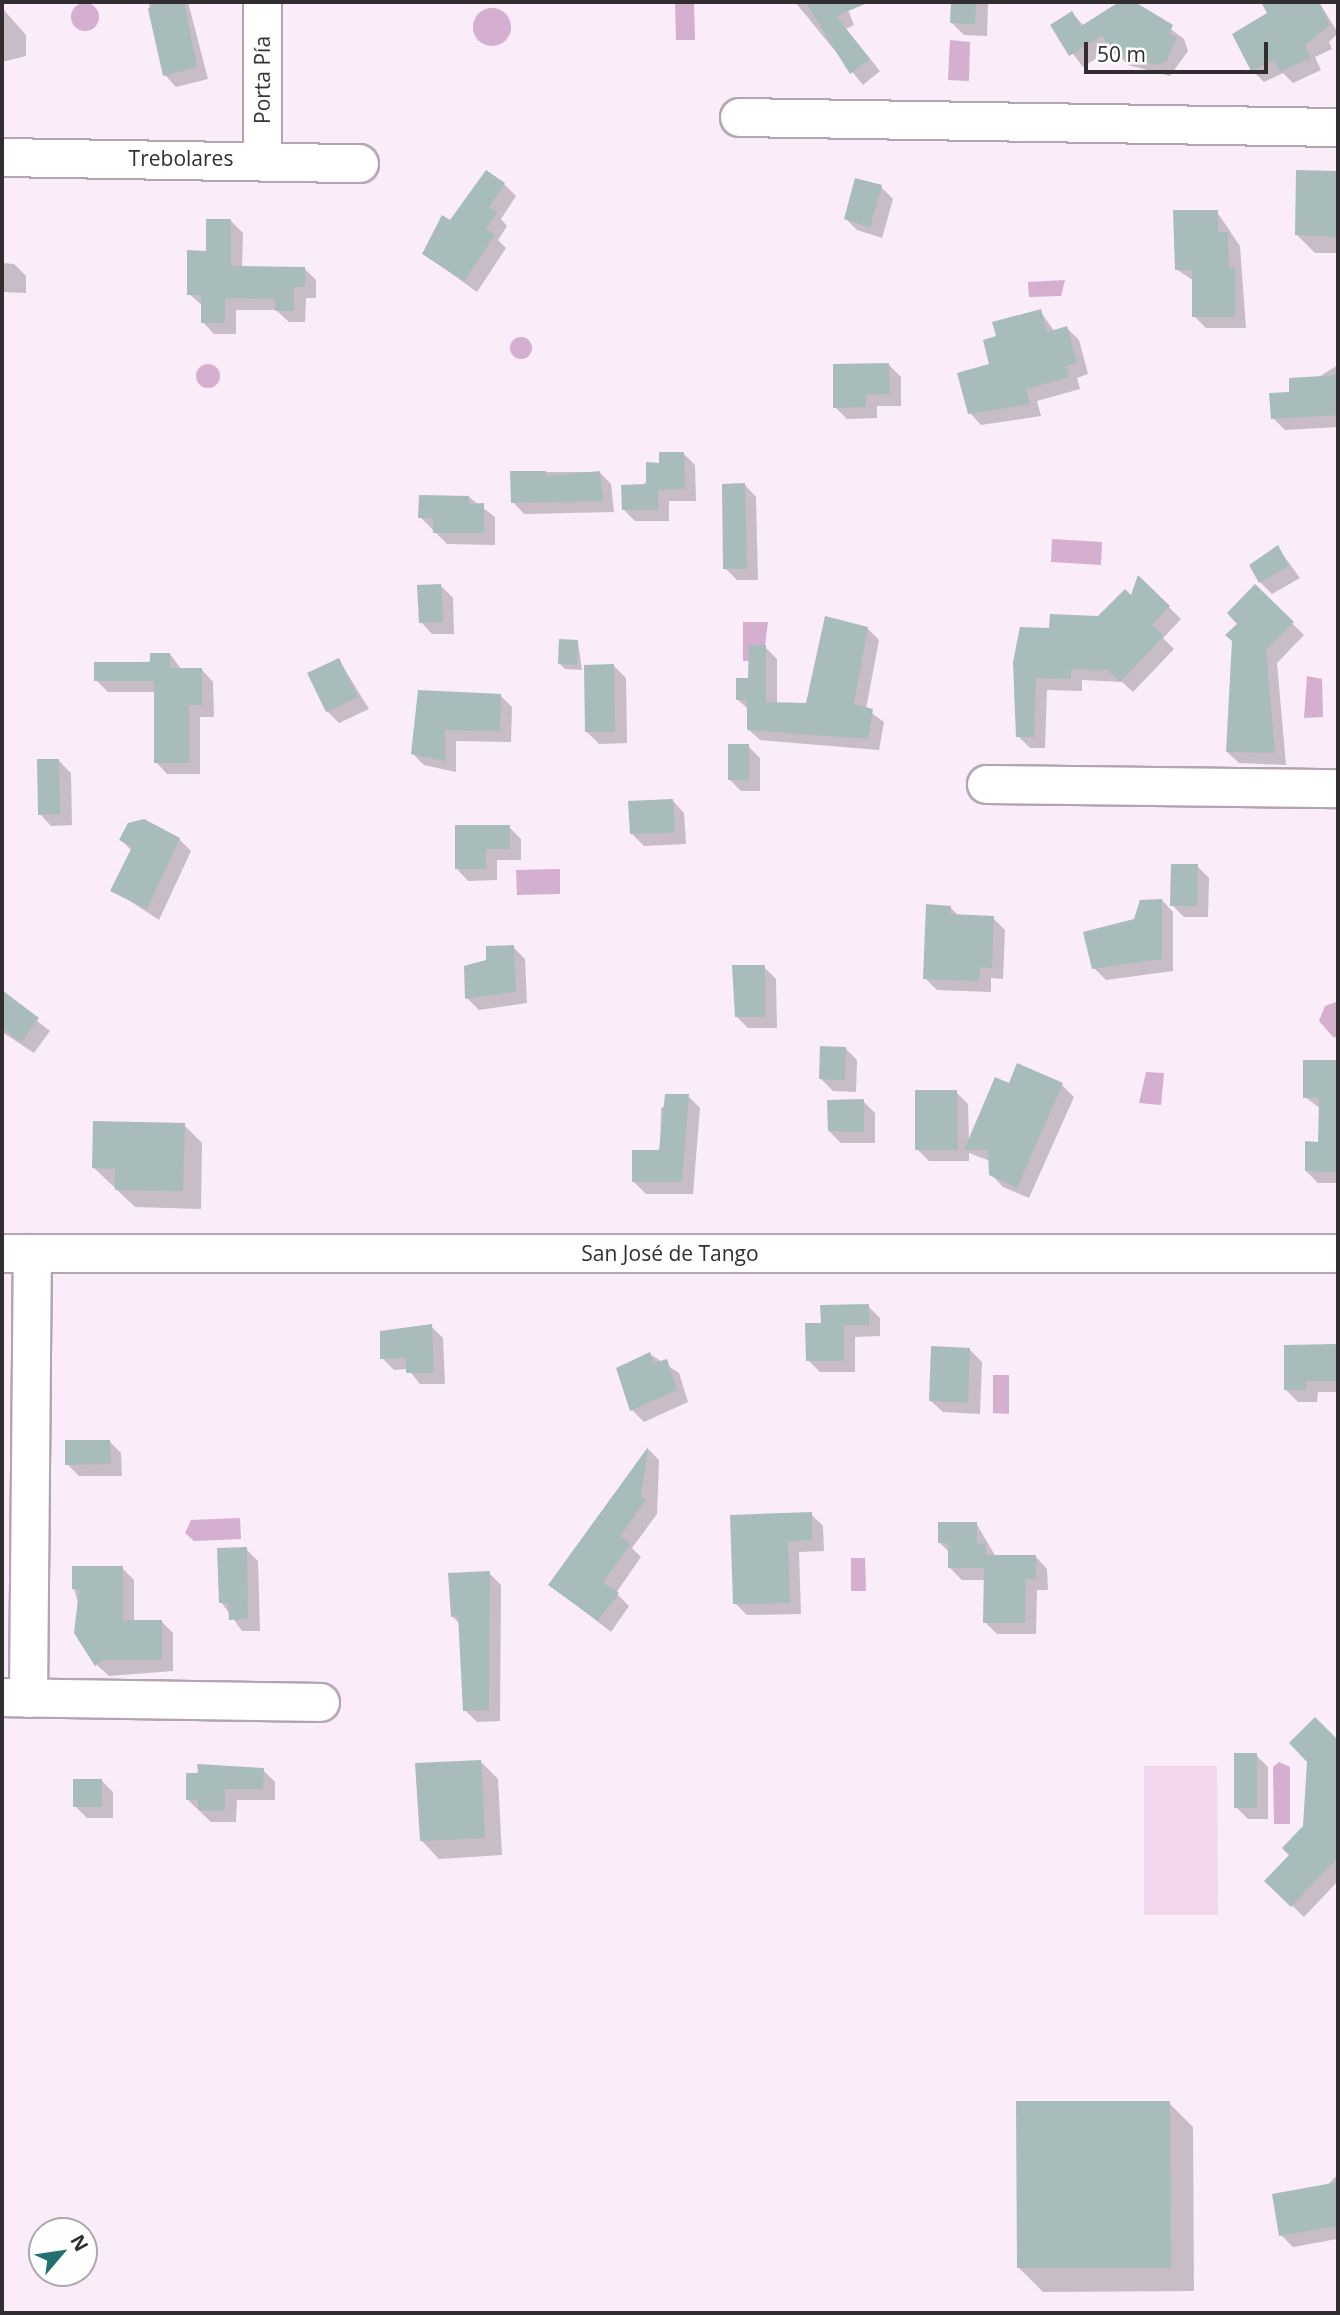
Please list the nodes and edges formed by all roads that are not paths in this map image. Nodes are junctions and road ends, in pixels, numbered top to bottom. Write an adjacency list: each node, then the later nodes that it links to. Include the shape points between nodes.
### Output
1 (262, 2): 5 (street, Porta Pía)
2 (739, 117): 3 (street)
3 (1338, 127)
4 (2, 157): 5 (street, Trebolares)
5 (262, 158): 6 (street, Trebolares)
6 (359, 163)
7 (986, 784): 8 (street)
8 (1338, 788)
9 (17, 1253): 10 (street, San José de Tango); 11 (street)
10 (1338, 1253)
11 (15, 1698): 12 (street)
12 (320, 1702)

